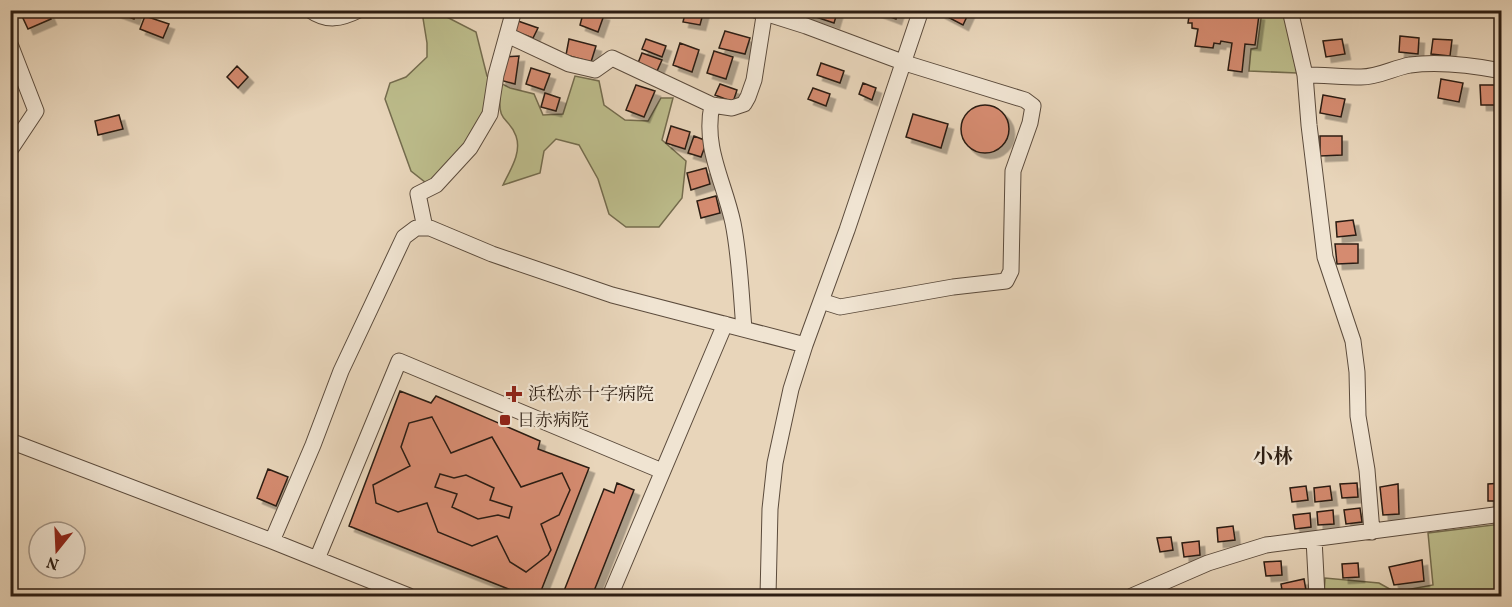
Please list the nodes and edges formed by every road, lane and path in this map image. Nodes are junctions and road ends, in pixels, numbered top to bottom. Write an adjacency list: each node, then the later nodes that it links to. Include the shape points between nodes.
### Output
1 (309, 10): 2 (street, via 331,19)
2 (359, 10)
3 (514, 10): 7 (street)
4 (921, 10): 9 (street)
5 (1290, 10): 11 (street)
6 (761, 11): 9 (street); 12 (street, via 754,80 748,97 744,104 732,108)
7 (507, 35): 12 (street, via 569,64 595,70 612,58); 14 (street, via 490,114 470,148 435,184 418,194)
8 (10, 44): 13 (street, via 36,111)
9 (905, 63): 15 (street); 15 (street, via 1025,100 1033,106 1012,171 1011,271 1006,280 840,307)
10 (1502, 71): 11 (street, via 1438,63 1361,77)
11 (1305, 75): 22 (street, via 1325,257 1353,341)
12 (712, 105): 17 (street, via 710,147 738,251)
13 (10, 150)
14 (428, 228): 16 (street, via 612,296); 24 (street, via 416,228 404,237 387,270)
15 (821, 301): 18 (street)
16 (725, 324): 17 (street); 20 (street)
17 (744, 329): 18 (street)
18 (805, 345): 28 (street, via 791,389 776,463 770,508)
19 (10, 441): 24 (street)
20 (662, 471): 25 (street, via 399,361); 27 (street)
21 (1502, 514): 22 (street)
22 (1372, 532): 23 (street)
23 (1314, 540): 29 (street, via 1266,545 1208,563); 30 (street)
24 (272, 541): 25 (street)
25 (317, 559): 26 (street)
26 (410, 597)
27 (610, 597)
28 (768, 597)
29 (1132, 597)
30 (1317, 597)

